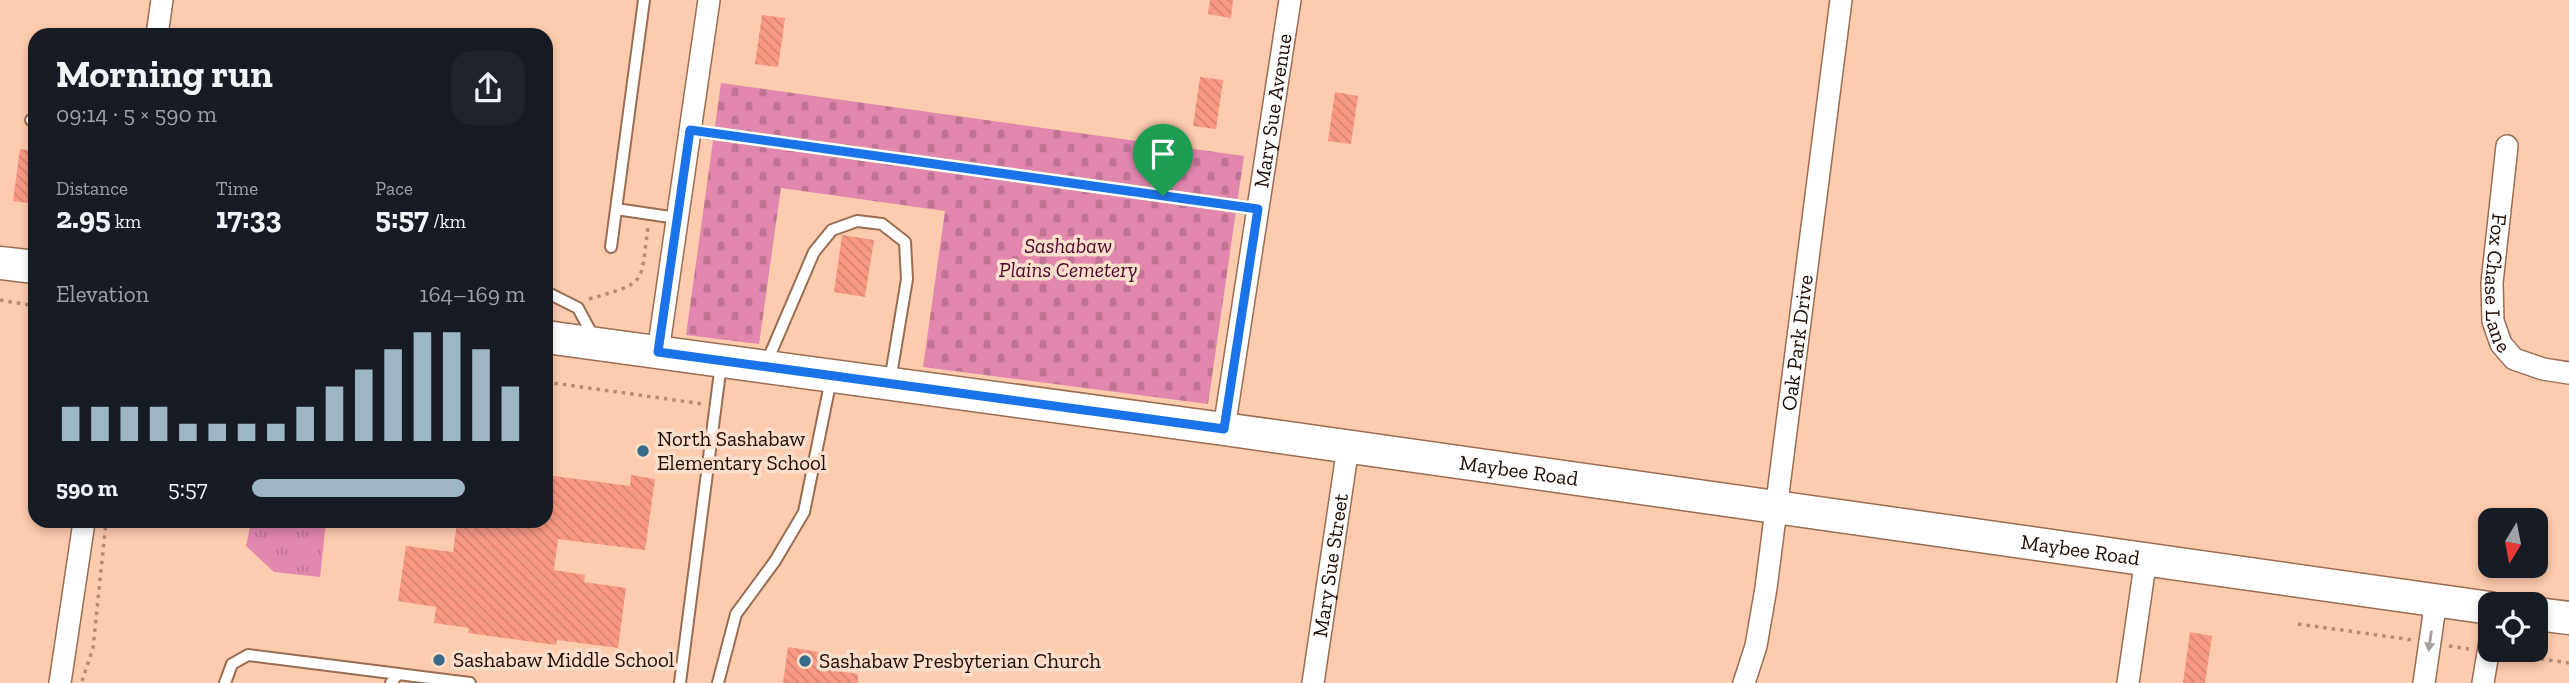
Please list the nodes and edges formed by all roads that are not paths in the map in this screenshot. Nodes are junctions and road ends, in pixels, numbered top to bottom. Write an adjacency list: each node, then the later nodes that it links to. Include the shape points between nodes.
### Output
1 (162, 0): 6 (street)
2 (645, 0): 9 (lane)
3 (709, 0): 7 (street)
4 (1290, 0): 10 (street, Mary Sue Avenue)
5 (1841, 0): 26 (street, Oak Park Drive)
6 (158, 28)
7 (690, 130): 10 (lane); 11 (street)
8 (2507, 146): 21 (street, Fox Chase Lane, via 2492,283 2493,321 2501,344 2514,359)
9 (616, 209): 11 (lane); 12 (lane)
10 (1258, 209): 24 (street, Mary Sue Avenue)
11 (677, 218): 18 (street)
12 (611, 247)
13 (0, 263): 14 (main road)
14 (28, 266)
15 (553, 295): 17 (lane, via 578,308)
16 (553, 338): 17 (main road, Maybee Road)
17 (597, 344): 18 (main road, Maybee Road)
18 (658, 352): 19 (main road, Maybee Road)
19 (721, 362): 20 (main road, Maybee Road); 38 (lane)
20 (765, 367): 22 (main road, Maybee Road); 23 (lane, via 814,252 832,230 857,221 882,224 905,242 907,279)
21 (2569, 373)
22 (831, 376): 23 (main road, Maybee Road); 39 (lane, via 804,512 736,614)
23 (890, 384): 24 (main road, Maybee Road)
24 (1224, 429): 25 (main road, Maybee Road)
25 (1348, 447): 26 (main road, Maybee Road); 40 (street, Mary Sue Street)
26 (1776, 506): 28 (main road, Maybee Road); 41 (street, Oak Park Drive, via 1756,646)
27 (83, 528): 35 (street)
28 (2146, 558): 29 (main road, Maybee Road); 42 (street)
29 (2436, 600): 30 (main road, Maybee Road); 43 (street, one-way to 43)
30 (2478, 606)
31 (2548, 615): 32 (main road)
32 (2569, 618)
33 (2486, 662): 44 (street)
34 (395, 679): 36 (lane, via 248,655 232,664); 37 (lane)
35 (60, 683)
36 (225, 683)
37 (471, 683)
38 (680, 683)
39 (718, 683)
40 (1313, 683)
41 (1744, 683)
42 (2128, 683)
43 (2424, 683)
44 (2483, 683)

